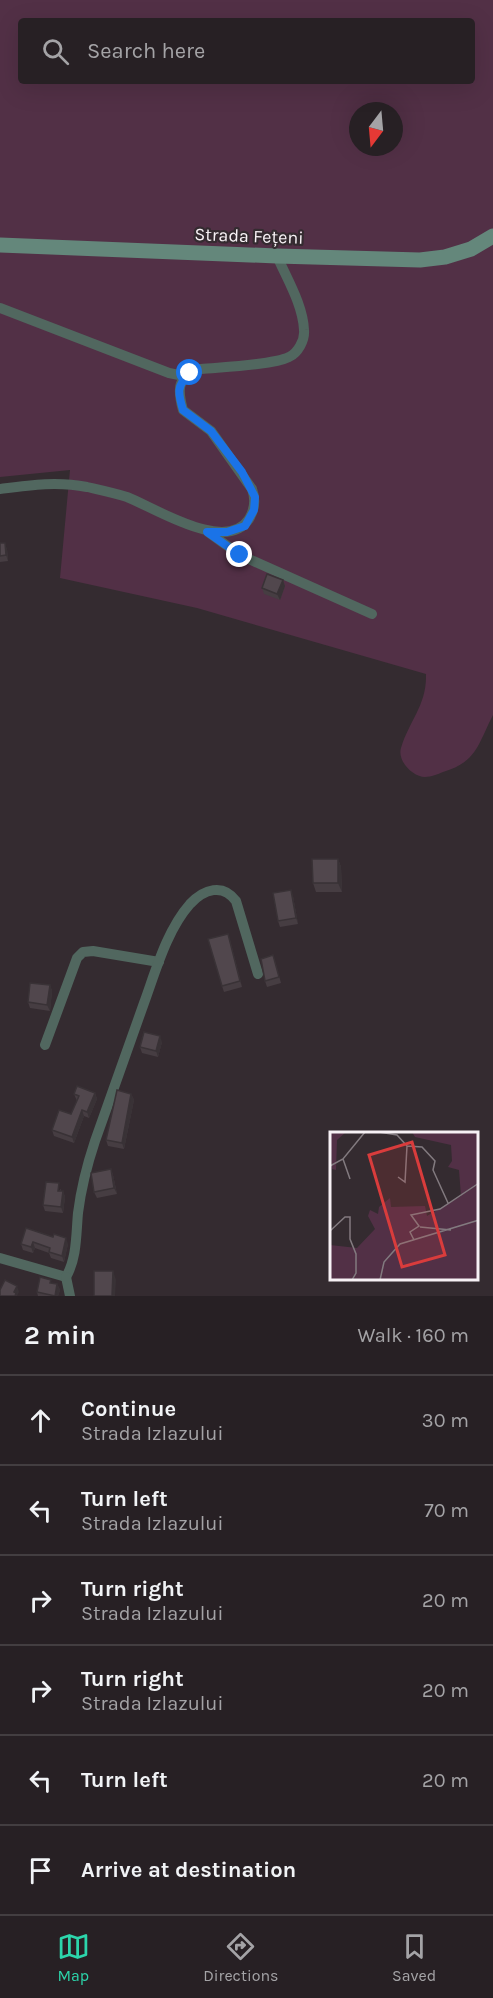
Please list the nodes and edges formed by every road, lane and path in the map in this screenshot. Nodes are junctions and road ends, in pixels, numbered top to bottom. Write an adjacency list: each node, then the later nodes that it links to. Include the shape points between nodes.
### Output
1 (493, 236): 3 (street, Strada Fețeni, via 471,249 420,260)
2 (0, 245): 3 (street, Strada Fețeni)
3 (278, 256): 5 (street, via 303,321 305,334 296,351 273,362)
4 (0, 308): 5 (street, via 169,373)
5 (190, 373): 7 (street, via 181,381 179,390 183,410 211,431 242,472 255,497 254,510 245,526 227,532)
6 (0, 489): 7 (street, via 48,483 86,487 124,496)
7 (207, 532): 8 (street, via 240,555)
8 (372, 614)
9 (159, 962): 10 (street, via 189,905 199,895 222,890 236,901); 11 (street, via 83,952 77,958); 13 (street, via 87,1167 74,1257)
10 (258, 974)
11 (45, 1045)
12 (0, 1258): 13 (street)
13 (66, 1277): 14 (street)
14 (70, 1296)

